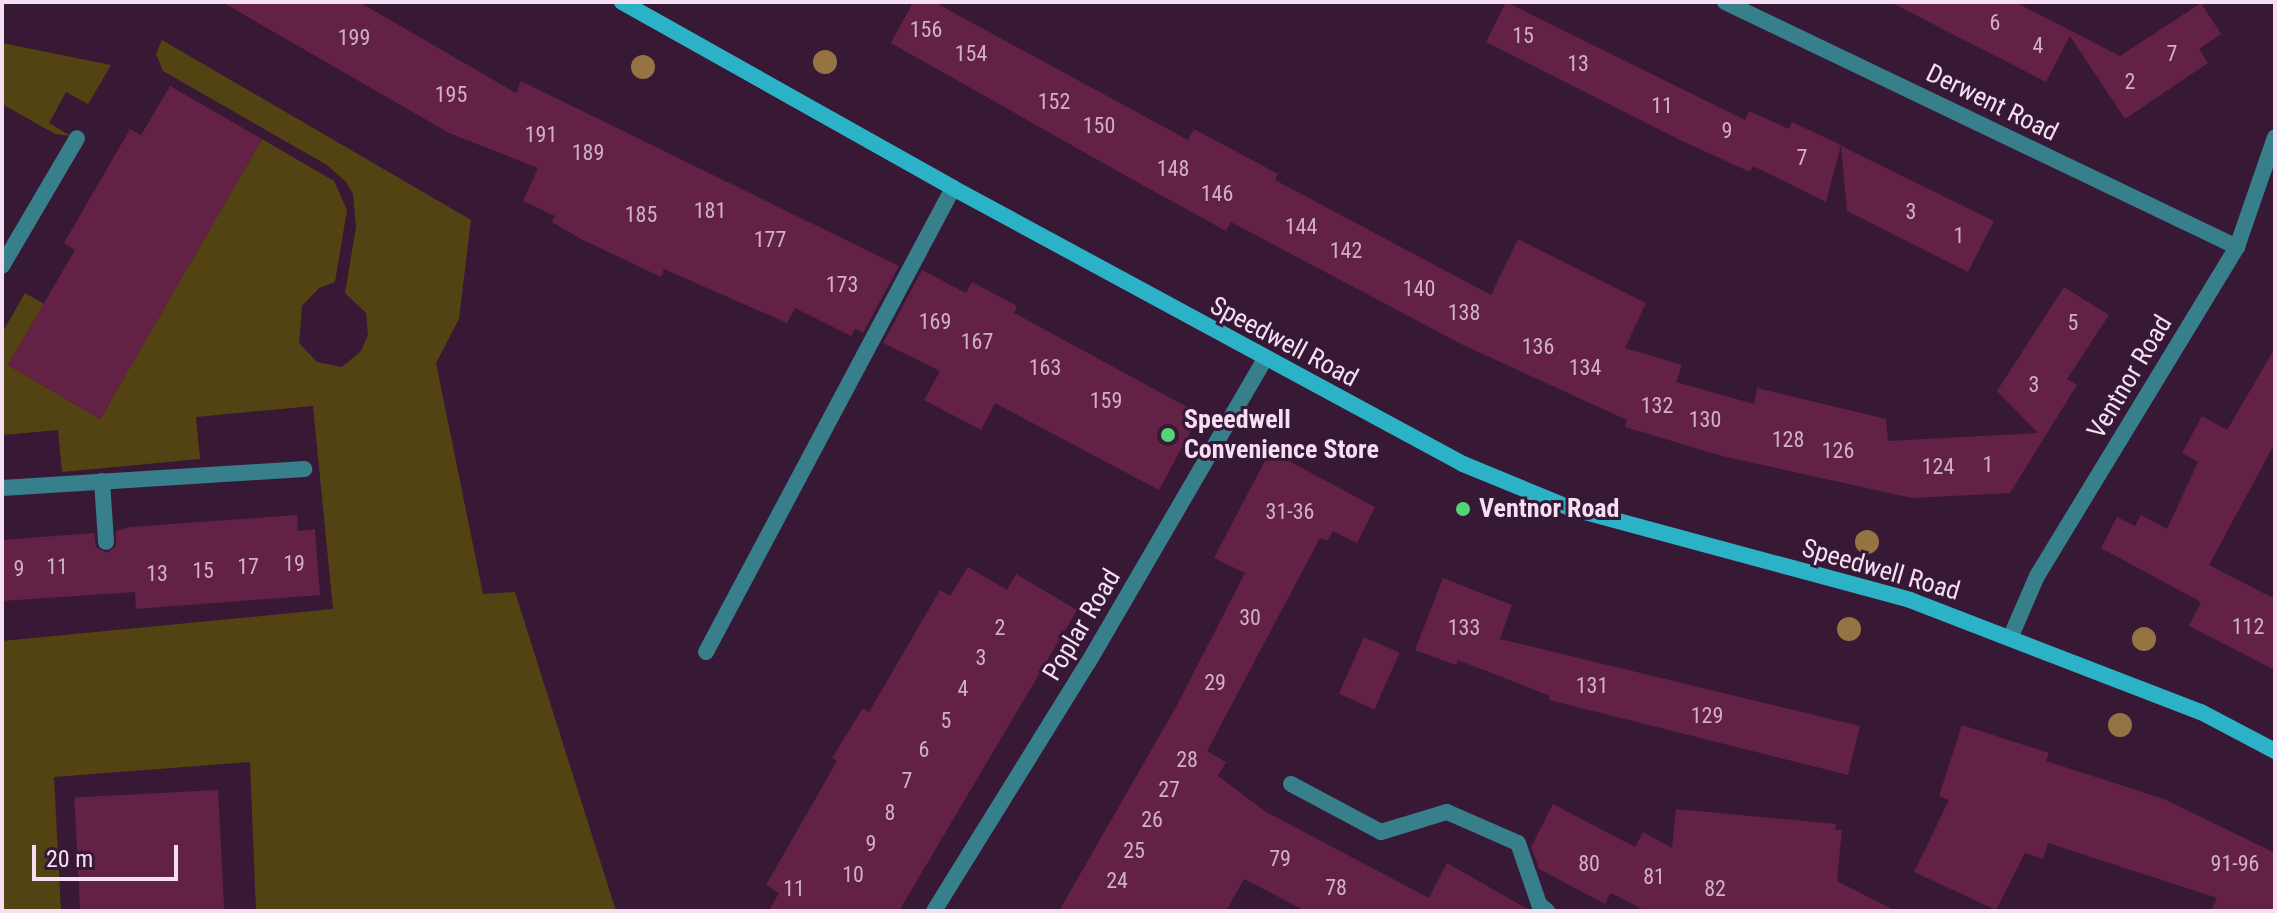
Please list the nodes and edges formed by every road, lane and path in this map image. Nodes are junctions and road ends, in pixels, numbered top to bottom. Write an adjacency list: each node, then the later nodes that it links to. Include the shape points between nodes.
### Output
1 (622, 2): 5 (street, Speedwell Road)
2 (1725, 2): 6 (street, Derwent Road)
3 (2275, 137): 6 (street, Ventnor Road)
4 (77, 138): 7 (street)
5 (953, 188): 8 (street, Speedwell Road); 14 (street)
6 (2237, 247): 13 (street, Ventnor Road, via 2037,576)
7 (2, 266)
8 (1265, 359): 13 (street, Speedwell Road, via 1463,464 1570,508 1910,600); 17 (street, Poplar Road, via 1088,663)
9 (304, 469): 10 (street)
10 (102, 481): 11 (street); 12 (street)
11 (2, 488)
12 (106, 542)
13 (2011, 636): 15 (street, Speedwell Road, via 2201,712)
14 (706, 652)
15 (2275, 751)
16 (1291, 784): 18 (street, via 1381,832 1447,812 1518,843 1539,904)
17 (934, 911)
18 (1547, 911)

